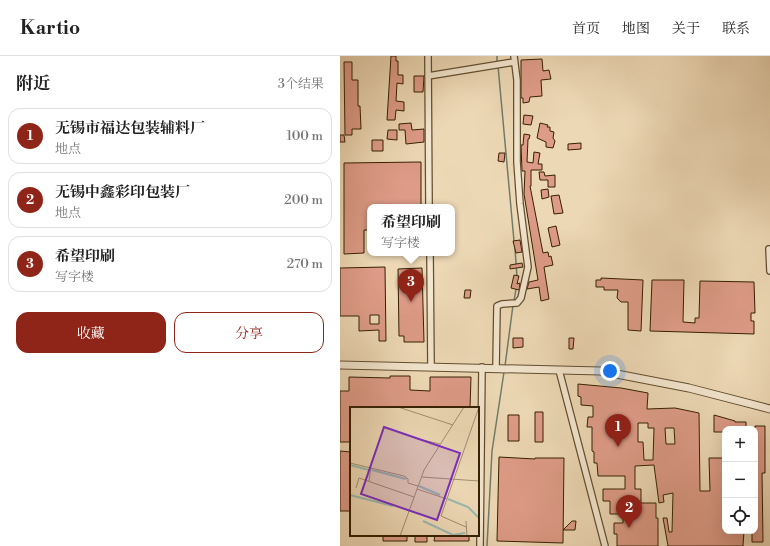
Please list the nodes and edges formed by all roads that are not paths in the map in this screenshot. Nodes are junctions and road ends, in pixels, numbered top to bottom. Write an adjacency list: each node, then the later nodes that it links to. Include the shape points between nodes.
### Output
1 (428, 56): 3 (street)
2 (514, 59): 3 (street, via 501,64); 11 (street, via 517,80 517,162 528,268 521,298 517,303 497,306)
3 (428, 76): 4 (street)
4 (429, 204)
5 (768, 249): 7 (street)
6 (430, 256): 9 (street)
7 (770, 271)
8 (340, 365): 9 (street)
9 (431, 366): 10 (street)
10 (482, 367): 11 (street); 14 (street)
11 (501, 368): 12 (street)
12 (559, 370): 13 (street, via 601,371 689,388); 15 (street)
13 (770, 409)
14 (480, 546)
15 (605, 546)

